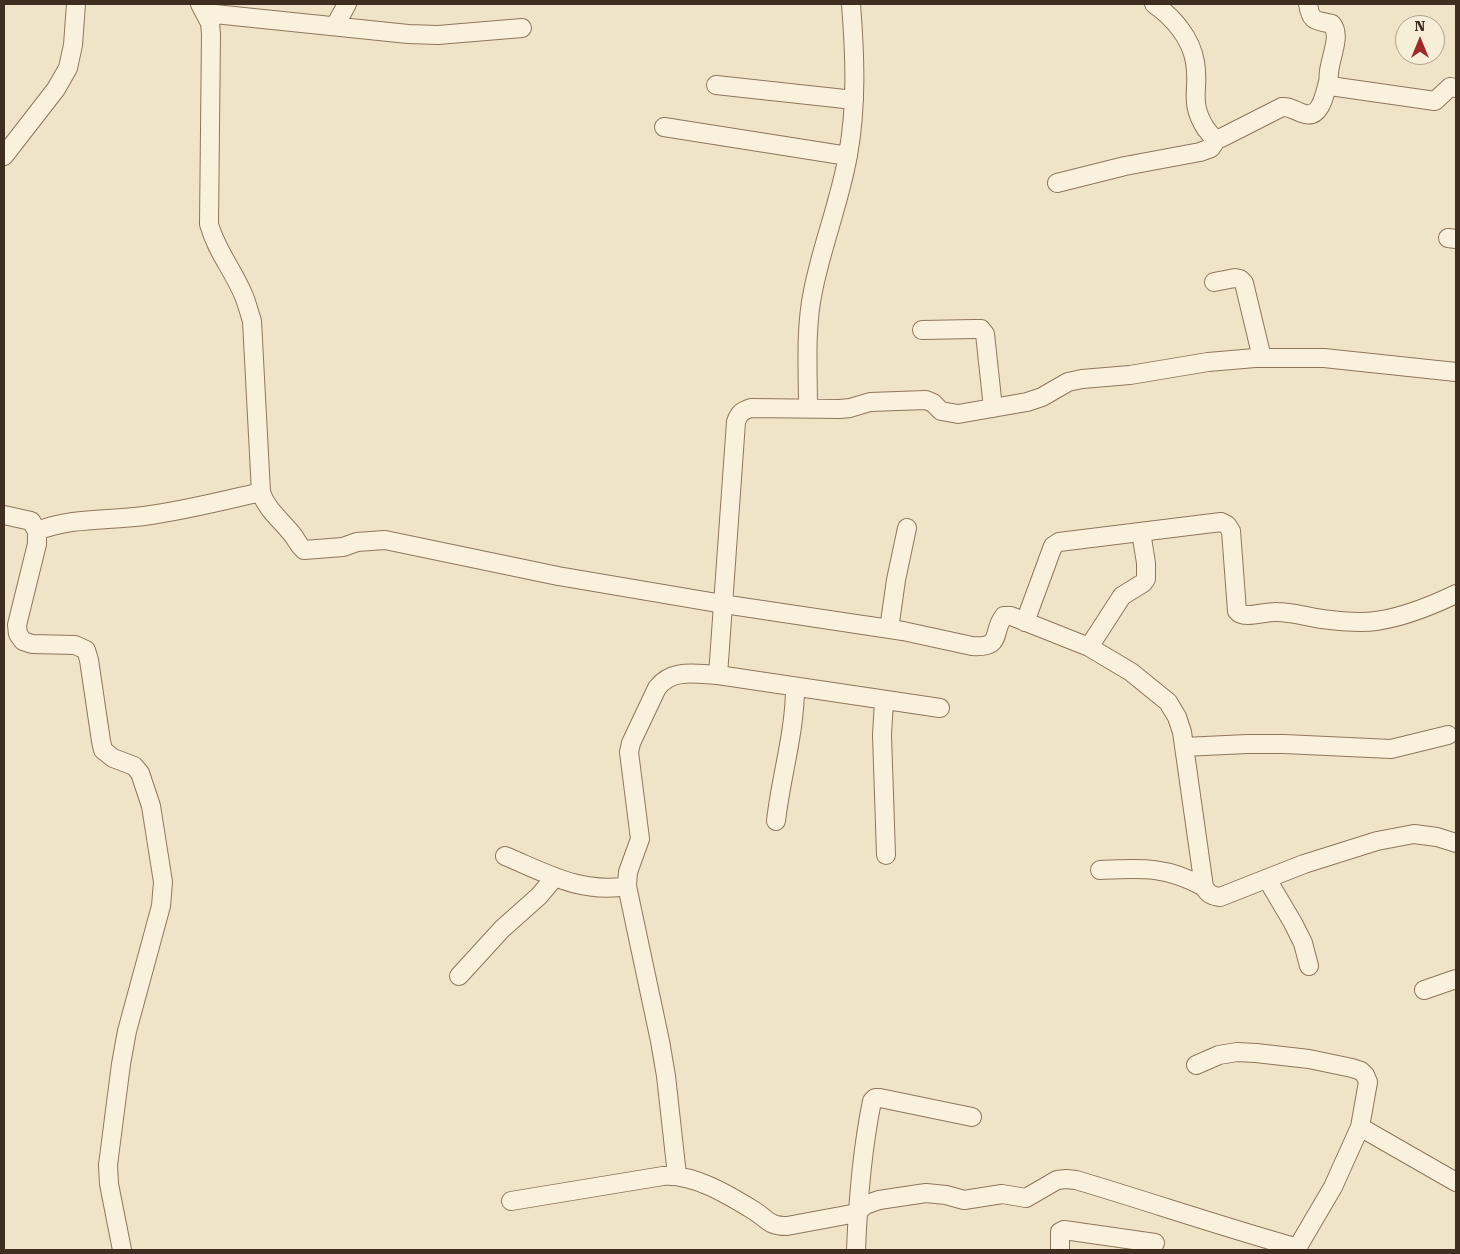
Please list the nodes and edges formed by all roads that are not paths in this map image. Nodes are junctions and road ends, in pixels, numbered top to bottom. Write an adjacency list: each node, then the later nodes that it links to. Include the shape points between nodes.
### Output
1 (76, 4): 15 (street, via 68,68 56,90)
2 (347, 4): 7 (street)
3 (851, 4): 12 (street)
4 (1154, 4): 14 (street, via 1177,25 1189,42 1195,62 1198,113 1212,137)
5 (1308, 4): 9 (street, via 1312,18 1335,28)
6 (203, 9): 7 (street); 24 (street, via 211,34 209,224 220,254 243,294 252,321)
7 (335, 26): 8 (street, via 438,35)
8 (522, 28)
9 (1328, 82): 11 (street, via 1340,89 1435,101 1450,87); 14 (street, via 1318,110 1311,114 1282,107)
10 (716, 85): 12 (street)
11 (1456, 88)
12 (854, 100): 16 (street)
13 (664, 127): 16 (street)
14 (1217, 139): 17 (street, via 1211,148 1200,152)
15 (4, 156)
16 (848, 156): 22 (street, via 813,291 808,342)
17 (1057, 183)
18 (1214, 282): 20 (street, via 1240,278 1244,283)
19 (922, 330): 23 (street, via 974,329 985,334)
20 (1262, 358): 21 (street, via 1324,358); 23 (street, via 1082,379 1068,382 1042,397)
21 (1456, 372)
22 (808, 408): 23 (street, via 840,409 870,402 926,400 948,414); 30 (street, via 751,408 738,414)
23 (993, 408)
24 (261, 492): 27 (street, via 143,516 76,520); 30 (street, via 270,510 304,550 385,540 558,576)
25 (4, 515): 27 (street, via 31,521)
26 (907, 528): 32 (street)
27 (37, 531): 62 (street, via 37,544 17,625 18,634 23,641 32,644 75,645 86,650 101,742 113,758 134,766 140,773 152,814 163,882 161,906 127,1031 108,1165)
28 (1141, 532): 29 (street, via 1221,522 1227,525 1231,531 1237,611 1246,617 1260,612 1277,612 1324,619 1375,621 1426,608); 31 (street, via 1059,542 1053,546); 33 (street, via 1146,578 1122,596)
29 (1456, 594)
30 (723, 604): 32 (street); 34 (street)
31 (1025, 622): 32 (street, via 1004,616 993,642 982,646); 33 (street)
32 (890, 629)
33 (1089, 648): 39 (street, via 1131,672 1168,702 1177,717)
34 (718, 675): 35 (street); 47 (street, via 681,674 663,680 652,696 631,743 629,760 640,839)
35 (795, 687): 36 (street); 40 (street)
36 (884, 701): 37 (street); 42 (street)
37 (940, 708)
38 (1448, 735): 39 (street, via 1391,749 1284,744)
39 (1184, 748): 48 (street)
40 (776, 821)
41 (1456, 843): 46 (street, via 1414,834 1395,836)
42 (886, 855)
43 (505, 856): 45 (street)
44 (1100, 870): 48 (street, via 1165,871 1185,876)
45 (554, 877): 47 (street, via 597,888); 50 (street)
46 (1267, 879): 48 (street, via 1220,897 1207,893); 49 (street, via 1297,930)
47 (626, 886): 56 (street, via 662,1049)
48 (1204, 887)
49 (1309, 966)
50 (459, 976)
51 (1456, 979): 52 (street)
52 (1424, 990)
53 (1196, 1065): 55 (street, via 1219,1055 1237,1052 1309,1060 1361,1071 1368,1082)
54 (972, 1117): 59 (street, via 875,1098 866,1129)
55 (1360, 1127): 57 (street); 61 (street, via 1333,1187)
56 (677, 1175): 58 (street); 59 (street, via 702,1183 754,1210 776,1226)
57 (1456, 1182)
58 (511, 1201)
59 (857, 1213): 61 (street, via 865,1205 879,1200 926,1194 964,1200 1002,1194 1026,1198 1057,1180 1066,1179 1165,1206); 63 (street)
60 (1155, 1243): 64 (street, via 1064,1230 1060,1232)
61 (1297, 1249)
62 (122, 1250)
63 (856, 1250)
64 (1060, 1250)

